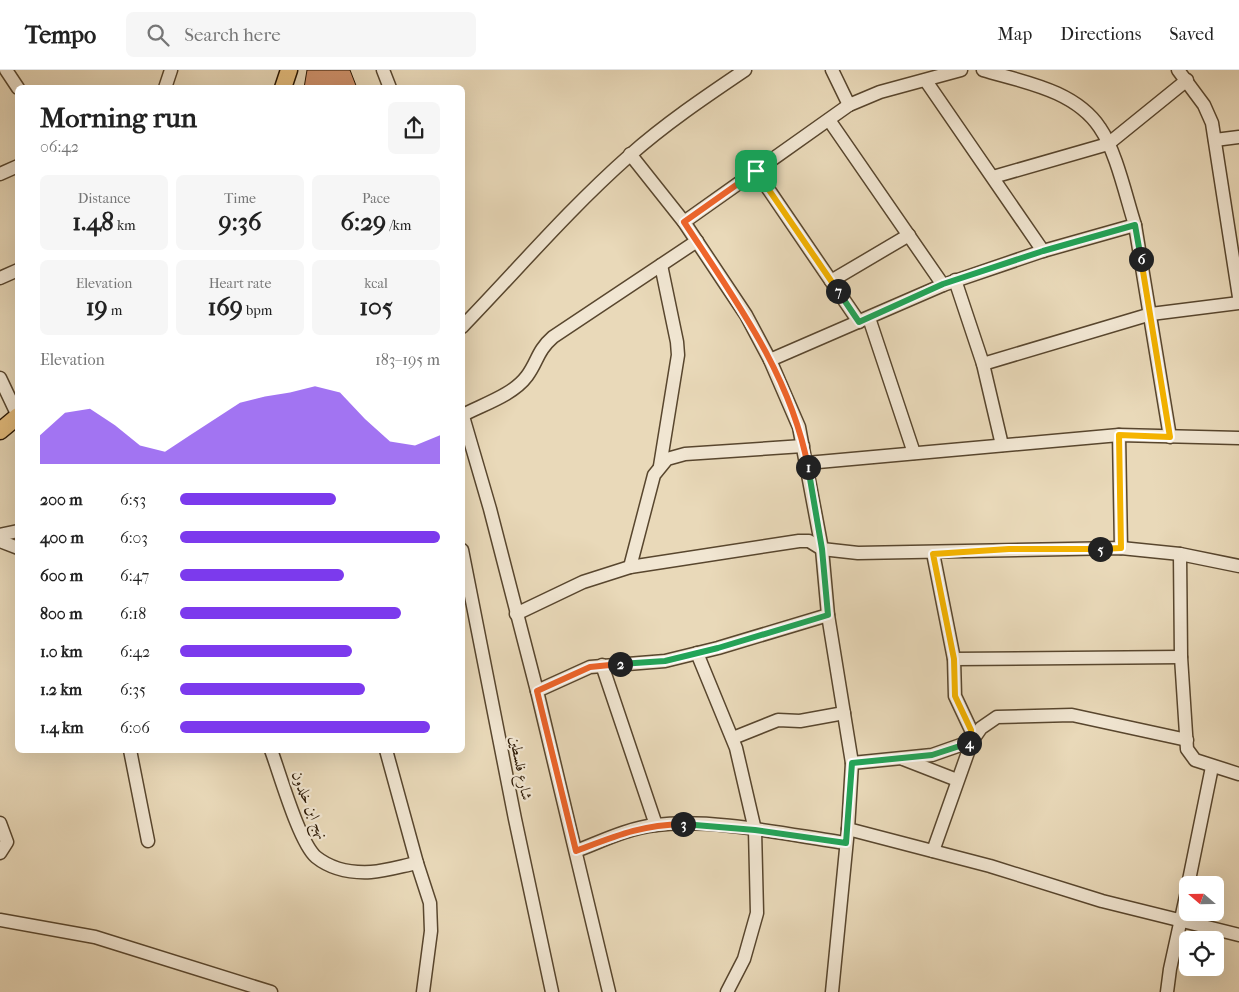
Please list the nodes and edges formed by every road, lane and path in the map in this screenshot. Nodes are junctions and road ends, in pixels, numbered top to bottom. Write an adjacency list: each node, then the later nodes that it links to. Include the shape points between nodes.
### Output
1 (6, 70): 12 (street)
2 (171, 70): 13 (street)
3 (289, 70): 14 (main road)
4 (383, 70): 15 (street)
5 (745, 70): 21 (street, via 666,124)
6 (832, 70): 16 (street)
7 (961, 70): 11 (street)
8 (983, 70): 20 (street, via 1067,98 1090,115)
9 (1178, 70): 10 (street)
10 (1187, 80): 19 (street, via 1204,105); 20 (street)
11 (926, 81): 16 (street, via 880,92); 25 (street)
12 (16, 85)
13 (166, 85)
14 (283, 85)
15 (389, 85)
16 (849, 105): 17 (street)
17 (829, 120): 23 (street); 29 (street)
18 (1239, 137): 19 (street)
19 (1215, 140): 26 (street)
20 (1108, 144): 25 (street); 28 (street)
21 (630, 154): 27 (street); 41 (street, via 557,224)
22 (15, 167): 24 (street)
23 (756, 171): 27 (street); 35 (street)
24 (0, 174)
25 (992, 177): 31 (street)
26 (1233, 217): 37 (street)
27 (684, 222): 30 (street)
28 (1135, 225): 31 (street); 39 (street)
29 (908, 235): 35 (street); 36 (street)
30 (697, 241): 32 (street); 42 (street, via 746,315)
31 (1043, 251): 36 (street)
32 (661, 265): 46 (street, via 542,346 528,376 516,388); 57 (street, via 678,355)
33 (15, 271): 34 (street)
34 (0, 278)
35 (831, 281): 40 (street)
36 (949, 282): 40 (street); 43 (street)
37 (1239, 297)
38 (1239, 303): 39 (street)
39 (1151, 314): 43 (street); 51 (street)
40 (864, 320): 42 (street); 55 (street)
41 (465, 324)
42 (770, 360): 54 (street, via 799,428)
43 (983, 364): 53 (street)
44 (0, 378): 45 (street)
45 (15, 410)
46 (465, 413)
47 (15, 418): 49 (main road)
48 (465, 421): 69 (street)
49 (0, 431)
50 (1119, 435): 51 (street); 53 (street); 62 (street)
51 (1170, 437): 52 (street)
52 (1239, 438)
53 (1002, 445): 55 (street)
54 (803, 446): 56 (street); 57 (street, via 685,454 667,459)
55 (914, 453): 56 (street)
56 (807, 463): 63 (street)
57 (660, 466): 68 (street, via 654,475)
58 (15, 532): 59 (street)
59 (0, 535)
60 (0, 541): 61 (street)
61 (15, 547)
62 (1121, 548): 64 (street, via 1009,549); 65 (street)
63 (822, 549): 64 (street); 68 (street, via 809,541 799,541); 70 (street)
64 (933, 554): 73 (street)
65 (1180, 554): 67 (street); 72 (street)
66 (465, 565): 106 (street, شارع فلسطين)
67 (1239, 566)
68 (630, 567): 69 (street, via 583,582)
69 (516, 614): 75 (street)
70 (828, 615): 71 (street); 76 (street)
71 (697, 653): 74 (street, via 665,661); 77 (street)
72 (1181, 657): 73 (street); 78 (street)
73 (954, 659): 79 (street, via 955,696 971,730)
74 (602, 665): 75 (street, via 590,667); 89 (street)
75 (537, 691): 94 (street)
76 (844, 713): 77 (street, via 800,721 778,720); 84 (street)
77 (733, 738): 91 (street)
78 (1187, 740): 79 (street, via 1072,715 997,717 981,728); 85 (street, via 1187,749 1195,760)
79 (972, 741): 83 (street, via 932,755); 87 (street)
80 (131, 753): 92 (street)
81 (273, 753): 97 (street, نهج ابن خلدون, via 304,840 315,856 350,872 372,872)
82 (387, 753): 97 (street)
83 (900, 758): 84 (street); 87 (street)
84 (852, 763): 90 (street)
85 (1212, 767): 86 (street); 98 (street)
86 (1239, 774)
87 (957, 780): 95 (street)
88 (0, 824): 96 (street, via 7,842)
89 (656, 825): 91 (street, via 689,824); 94 (street, via 628,831)
90 (848, 829): 93 (street); 95 (street)
91 (755, 830): 93 (street); 108 (street, via 756,913 744,959)
92 (148, 840)
93 (846, 843): 109 (street)
94 (576, 851): 107 (street)
95 (933, 852): 100 (street, via 1102,901)
96 (0, 853)
97 (416, 863): 105 (street, via 432,912)
98 (1190, 876)
99 (0, 920): 104 (street, via 95,937)
100 (1179, 920)
101 (1181, 921): 110 (street)
102 (1185, 921): 103 (street)
103 (1239, 935)
104 (271, 992)
105 (424, 992)
106 (552, 992)
107 (609, 992)
108 (727, 992)
109 (832, 992)
110 (1167, 992)

